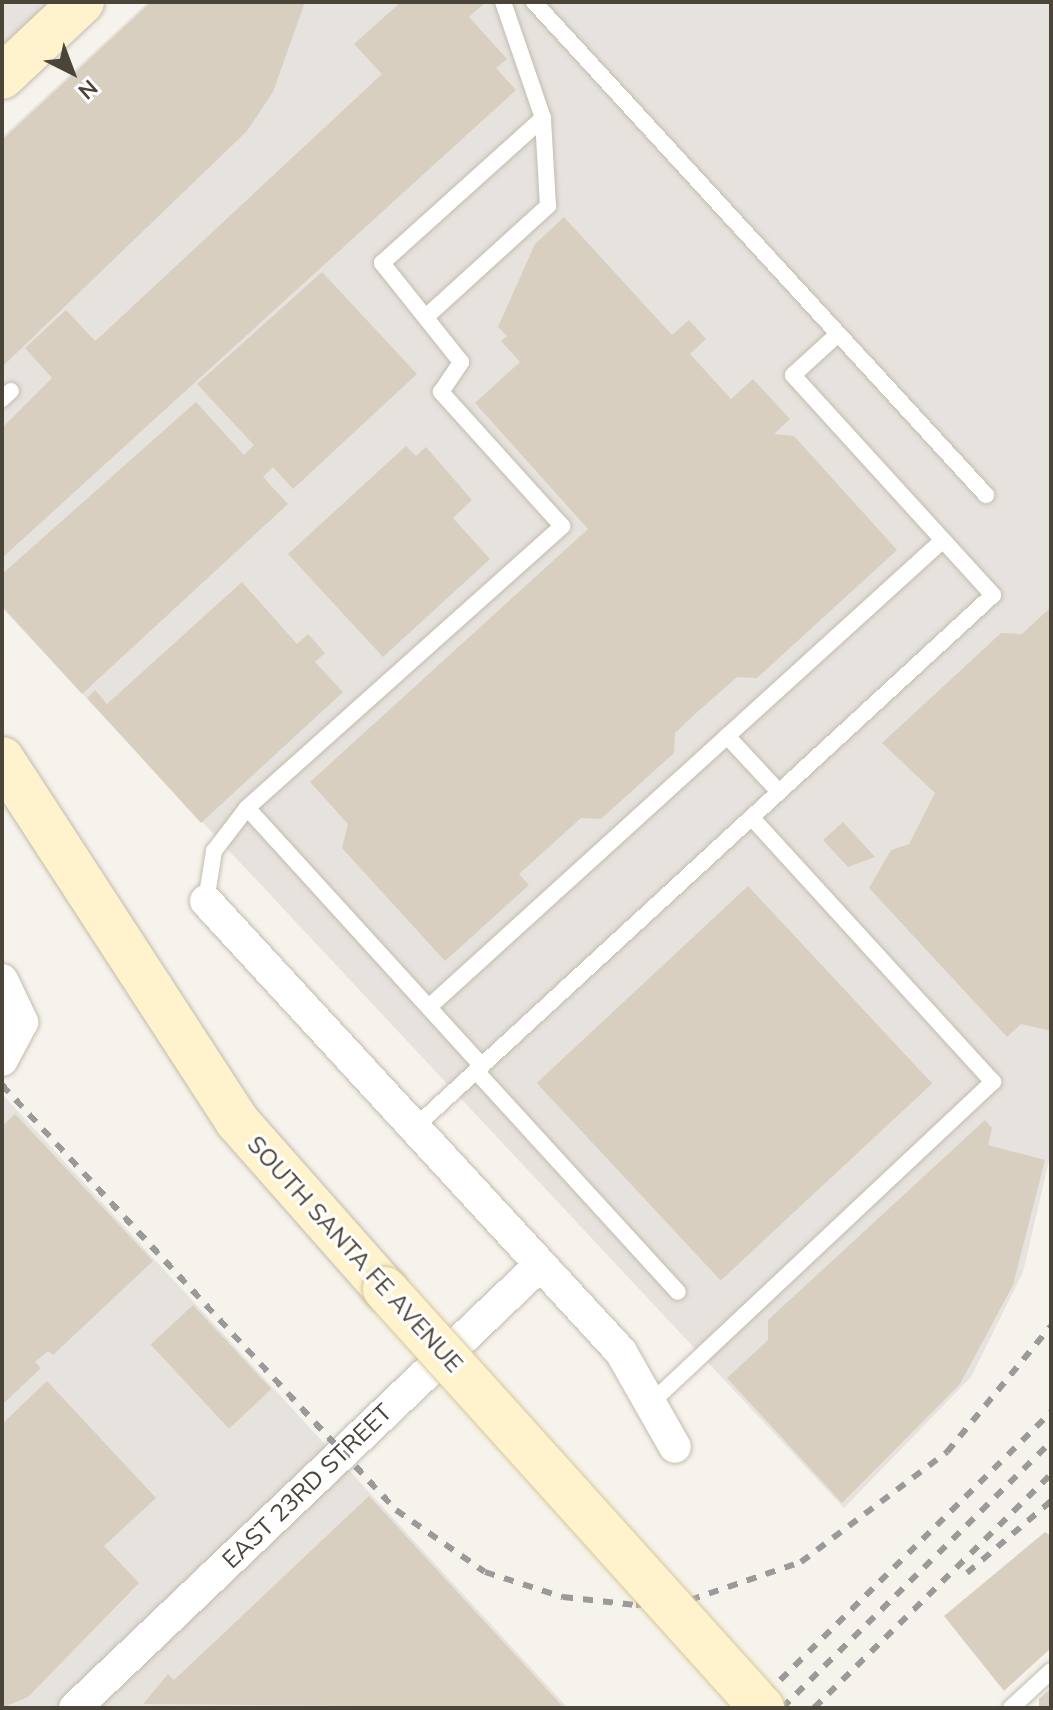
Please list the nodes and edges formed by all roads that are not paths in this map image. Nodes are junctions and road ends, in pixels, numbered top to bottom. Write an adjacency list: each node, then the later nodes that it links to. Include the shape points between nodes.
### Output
1 (82, 2): 4 (main road)
2 (503, 2): 5 (lane)
3 (534, 2): 7 (lane)
4 (2, 77)
5 (543, 118): 6 (lane, via 548,206); 6 (lane, via 382,263)
6 (427, 316): 13 (lane, via 461,362 441,392 562,526)
7 (838, 334): 8 (lane); 9 (lane, via 793,375)
8 (986, 495)
9 (943, 540): 10 (lane); 12 (lane, via 993,595)
10 (727, 736): 12 (lane); 17 (lane)
11 (2, 759): 27 (main road, SOUTH SANTA FE AVENUE, bridge, via 237,1121)
12 (779, 792): 14 (lane)
13 (247, 808): 15 (lane, via 214,851); 17 (lane)
14 (752, 818): 19 (lane); 23 (lane, via 993,1082)
15 (206, 901): 20 (street)
16 (2, 980): 18 (street, via 22,1022)
17 (430, 1006): 19 (lane)
18 (2, 1060)
19 (479, 1068): 20 (lane); 22 (lane)
20 (414, 1128): 21 (street)
21 (540, 1265): 23 (street, via 621,1352); 26 (street, EAST 23RD STREET)
22 (678, 1292)
23 (654, 1400): 24 (street)
24 (675, 1447)
25 (1051, 1671): 28 (lane)
26 (75, 1708)
27 (762, 1708)
28 (1011, 1708)

